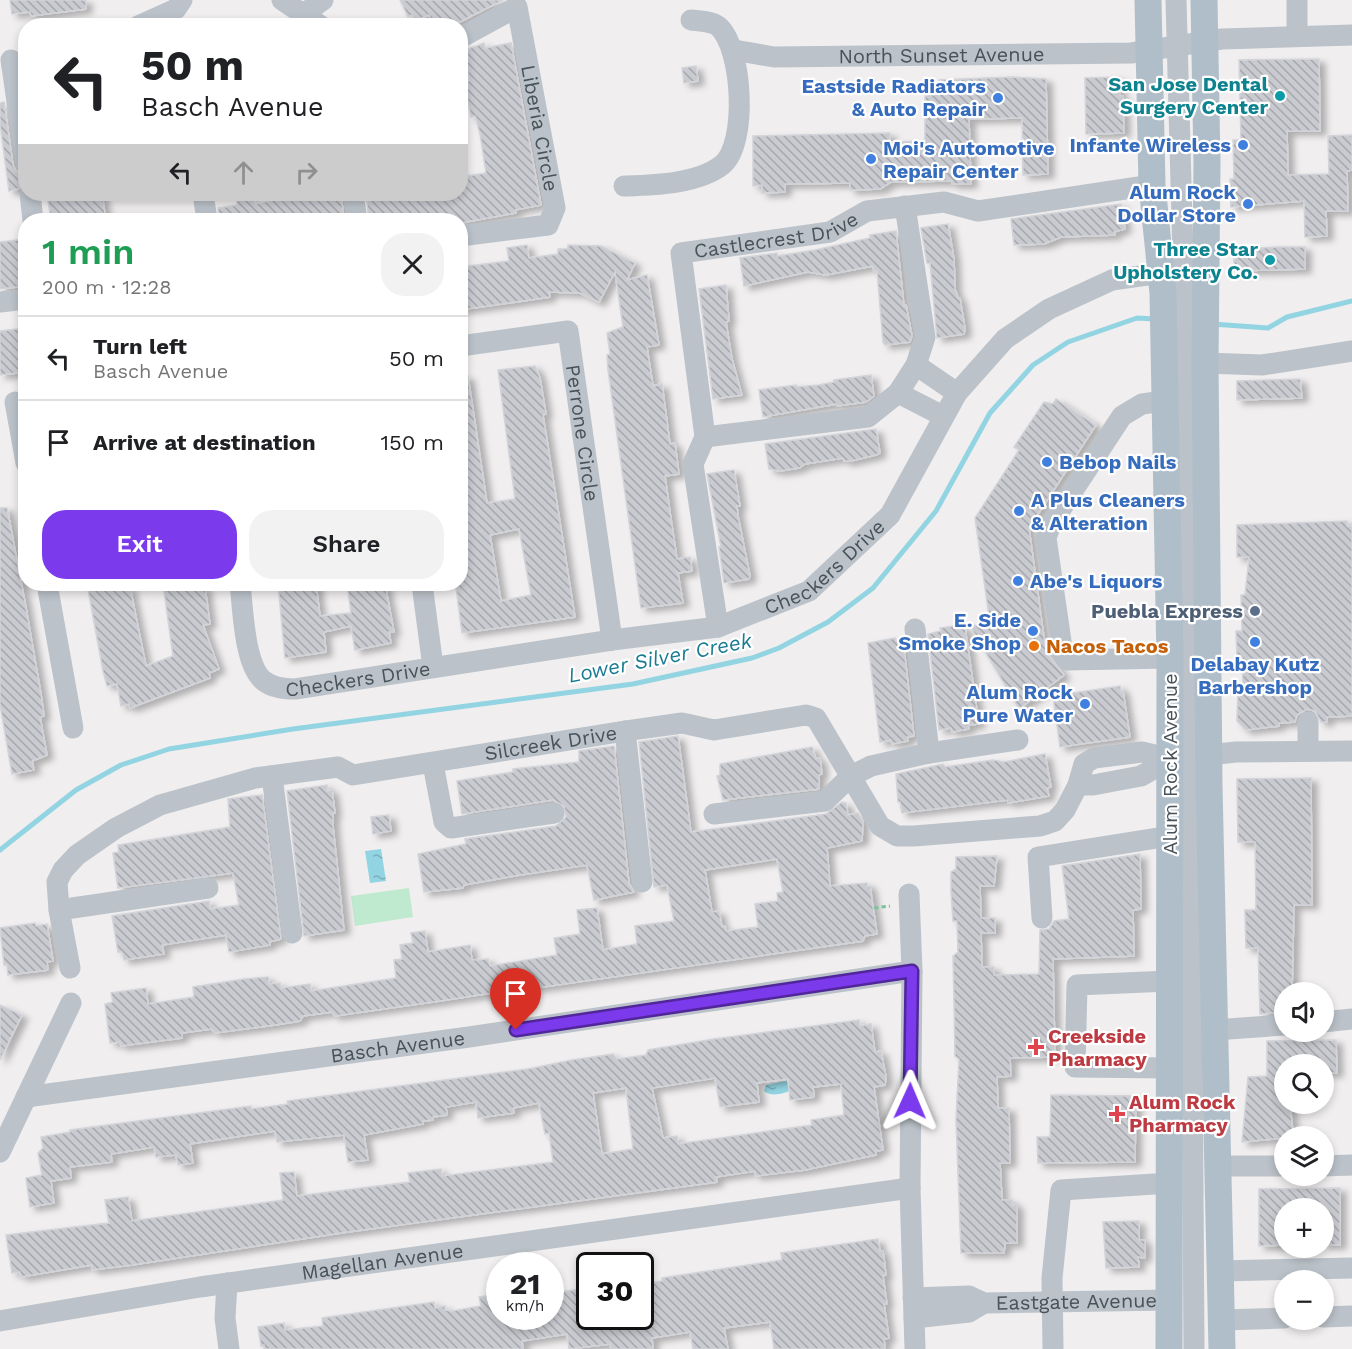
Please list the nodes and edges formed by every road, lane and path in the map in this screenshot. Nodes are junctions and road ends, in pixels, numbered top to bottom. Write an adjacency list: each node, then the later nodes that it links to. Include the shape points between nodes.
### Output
1 (282, 0): 9 (street)
2 (323, 0): 10 (street)
3 (1148, 0): 18 (main road, Alum Rock Avenue)
4 (1176, 0): 16 (street, Alum Rock Avenue)
5 (1204, 0): 15 (main road, Alum Rock Avenue)
6 (1297, 0): 14 (street)
7 (178, 9): 8 (street)
8 (157, 18)
9 (311, 18)
10 (314, 18)
11 (691, 20): 17 (street, via 718,27)
12 (468, 34): 24 (street, Liberia Circle, via 517,7 555,208 548,225)
13 (1352, 35): 14 (street, North Sunset Avenue)
14 (1297, 36): 15 (street, North Sunset Avenue)
15 (1205, 42): 16 (street, North Sunset Avenue); 25 (main road, Alum Rock Avenue, via 1208,164)
16 (1177, 48): 18 (street, North Sunset Avenue); 25 (street, Alum Rock Avenue)
17 (734, 50): 18 (street, North Sunset Avenue, via 774,57); 22 (street, via 739,85 730,157 721,166 674,184)
18 (1150, 51): 21 (main road, Alum Rock Avenue)
19 (12, 59): 20 (street)
20 (18, 104)
21 (1152, 185): 23 (street, Castlecrest Drive, via 978,211 944,202); 25 (main road, Alum Rock Avenue)
22 (624, 186)
23 (905, 206): 31 (street, via 925,337); 38 (street, Castlecrest Drive, via 867,211 830,232 681,253)
24 (468, 235)
25 (1178, 287): 29 (main road, Alum Rock Avenue); 29 (main road, Alum Rock Avenue); 33 (street, Checkers Drive, via 1112,280 1049,309 1005,339)
26 (18, 300): 27 (street)
27 (0, 302)
28 (468, 345): 44 (street, Perrone Circle, via 568,331)
29 (1189, 346): 30 (street, via 1262,365); 34 (main road, Alum Rock Avenue); 54 (main road, Alum Rock Avenue)
30 (1352, 351)
31 (916, 365): 32 (street); 33 (street)
32 (898, 393): 36 (street); 38 (street, via 868,417)
33 (957, 393): 36 (street, Checkers Drive)
34 (1164, 401): 45 (main road, Alum Rock Avenue); 45 (street, via 1142,404 1122,416 1051,524 1046,538 1063,655 1067,660)
35 (13, 402): 37 (street)
36 (943, 416): 42 (street, Checkers Drive, via 882,523 809,591)
37 (18, 425)
38 (705, 437): 42 (street, via 693,464)
39 (48, 591): 48 (street)
40 (241, 591): 46 (street, Checkers Drive, via 254,670 277,688 295,689)
41 (423, 591): 46 (street)
42 (718, 627): 44 (street, Checkers Drive)
43 (915, 630): 53 (street)
44 (612, 640): 46 (street, Checkers Drive)
45 (1170, 658): 54 (main road, Alum Rock Avenue)
46 (433, 667)
47 (1308, 722): 51 (street)
48 (73, 728)
49 (625, 731): 55 (street, Silcreek Drive); 57 (street, Silcreek Drive, via 682,723 714,730 806,715 816,718); 61 (street)
50 (1018, 740): 53 (street)
51 (1308, 751): 52 (street); 54 (street)
52 (1352, 751)
53 (929, 753): 57 (street, via 871,766)
54 (1190, 757): 57 (street, Silcreek Drive, via 1141,776 1078,785 1055,821 1040,826 897,836 880,826); 60 (main road, Alum Rock Avenue); 76 (main road, Alum Rock Avenue); 101 (street, Alum Rock Avenue)
55 (433, 764): 56 (street, Silcreek Drive, via 353,775 338,767); 58 (street, via 444,822 451,828)
56 (272, 776): 66 (street, Silcreek Drive, via 159,805 116,828 77,855 63,870 57,882); 68 (street)
57 (851, 776): 59 (street, via 825,801)
58 (554, 813)
59 (714, 814)
60 (1170, 836): 67 (street, via 1038,857); 71 (main road, Alum Rock Avenue)
61 (642, 882)
62 (208, 888): 66 (street)
63 (909, 894): 70 (street)
64 (891, 906): 65 (path)
65 (874, 908)
66 (59, 910): 69 (street, Silcreek Drive)
67 (1042, 918)
68 (292, 933)
69 (70, 968)
70 (912, 971): 78 (street, Basch Avenue, via 470,1038); 85 (street)
71 (1169, 981): 77 (main road, Alum Rock Avenue); 77 (street, via 1077,985 1075,1067)
72 (71, 1003): 78 (street)
73 (1352, 1019): 74 (street)
74 (1334, 1021)
75 (1274, 1026): 76 (street)
76 (1214, 1030): 81 (main road, Alum Rock Avenue)
77 (1170, 1068): 84 (main road, Alum Rock Avenue)
78 (26, 1096): 79 (street)
79 (0, 1152)
80 (1352, 1165): 83 (street)
81 (1216, 1166): 82 (street); 87 (main road, Alum Rock Avenue)
82 (1274, 1166)
83 (1334, 1166)
84 (1170, 1183): 89 (main road, Alum Rock Avenue); 90 (street, via 1061,1190)
85 (910, 1188): 88 (street, Magellan Avenue); 91 (street)
86 (1352, 1268): 87 (street)
87 (1220, 1272): 95 (main road, Alum Rock Avenue)
88 (227, 1283): 96 (street, Magellan Avenue); 97 (street, via 225,1318)
89 (1169, 1300): 90 (street, Eastgate Avenue); 100 (main road, Alum Rock Avenue)
90 (1051, 1302): 91 (street, Eastgate Avenue, via 984,1303 969,1312); 99 (street)
91 (914, 1308): 98 (street)
92 (1352, 1316): 93 (street)
93 (1334, 1317)
94 (1274, 1318): 95 (street)
95 (1222, 1320): 102 (main road, Alum Rock Avenue)
96 (0, 1321)
97 (229, 1349)
98 (915, 1349)
99 (1053, 1349)
100 (1169, 1349)
101 (1194, 1349)
102 (1222, 1349)

